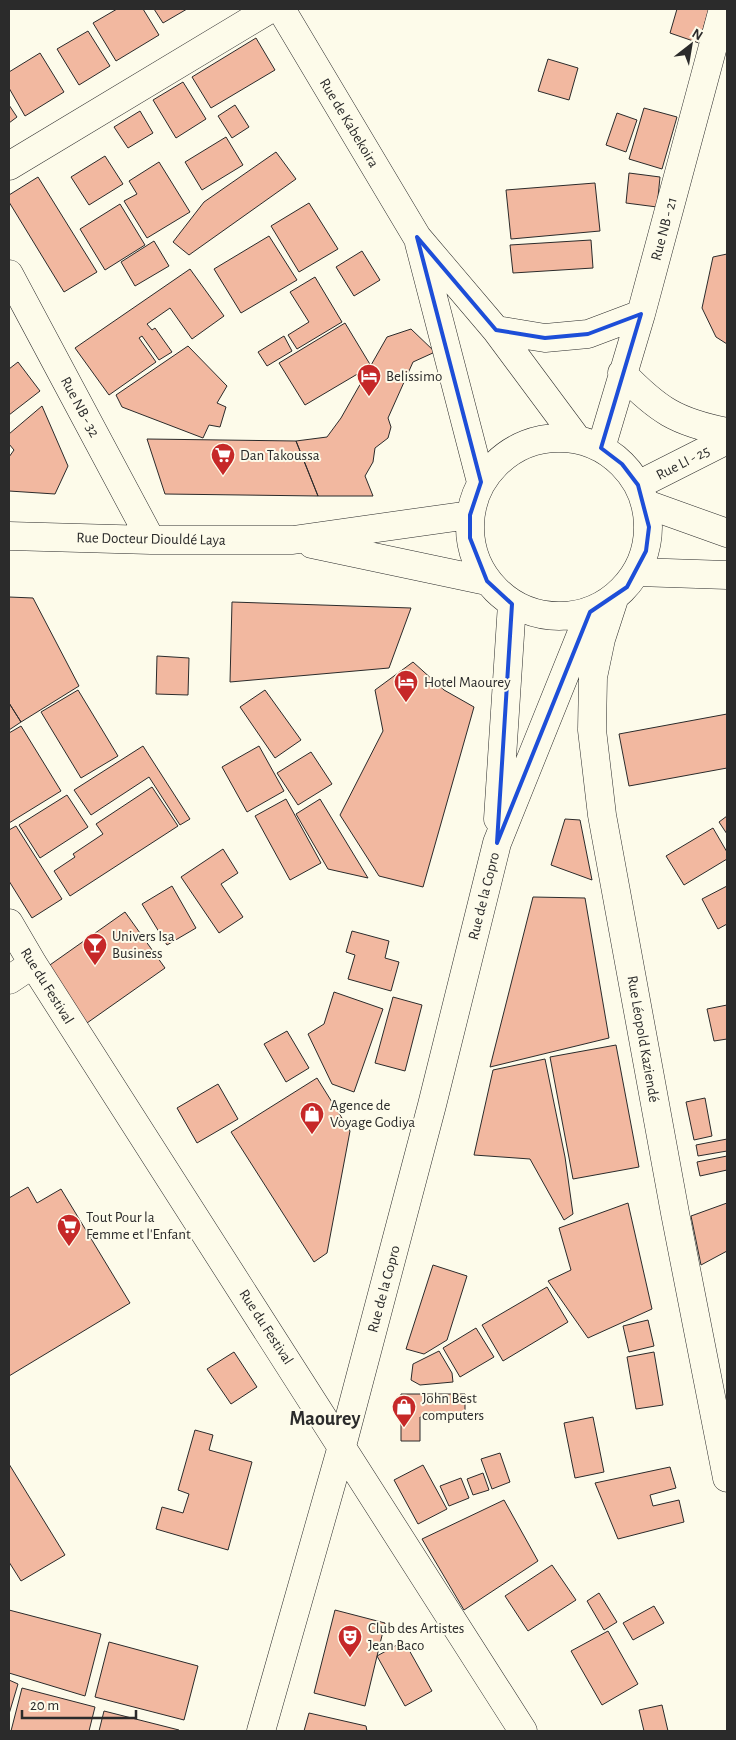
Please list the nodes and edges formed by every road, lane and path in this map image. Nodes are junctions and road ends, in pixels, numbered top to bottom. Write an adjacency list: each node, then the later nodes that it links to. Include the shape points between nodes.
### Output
1 (270, 9): 4 (street)
2 (281, 9): 5 (street, Rue de Kabekoira)
3 (723, 9): 7 (street, Rue NB - 21)
4 (9, 166)
5 (417, 237): 8 (street, Rue de Kabekoira); 13 (street, Rue de Kabekoira)
6 (9, 274): 18 (street, Rue NB - 32)
7 (641, 314): 8 (street, via 588,334 545,338); 9 (street, Rue NB - 21)
8 (496, 330): 12 (street, Rue de Kabekoira)
9 (622, 374): 10 (street, via 666,413 696,426); 12 (street, Rue NB - 21)
10 (727, 432)
11 (727, 440): 14 (street, Rue LI - 25)
12 (589, 443): 13 (street, via 554,438 533,441 512,450 494,464); 14 (street, via 622,464)
13 (481, 482): 15 (street)
14 (642, 494): 16 (street); 20 (street, via 649,527 646,551)
15 (470, 515): 19 (street, Rue Docteur Diouldé Laya); 22 (street, via 470,538 476,560)
16 (727, 533)
17 (9, 536): 18 (street, Rue Docteur Diouldé Laya)
18 (150, 540): 19 (street, Rue Docteur Diouldé Laya)
19 (293, 540): 22 (street, Rue Docteur Diouldé Laya)
20 (637, 572): 21 (street); 24 (street, via 627,587)
21 (727, 576)
22 (487, 580): 23 (street)
23 (512, 604): 24 (street, via 537,614 564,617); 25 (street, Rue de la Copro)
24 (602, 605): 25 (street, Rue de la Copro); 30 (street, Rue Léopold Kaziendé, via 601,639 593,677 592,730 602,815)
25 (497, 843): 29 (street, Rue de la Copro, via 432,1106)
26 (9, 923): 27 (street, Rue du Festival)
27 (33, 964): 28 (street); 29 (street, Rue du Festival)
28 (9, 980)
29 (342, 1446): 31 (street, Rue de la Copro); 32 (street, Rue du Festival)
30 (727, 1478)
31 (261, 1731)
32 (524, 1731)

